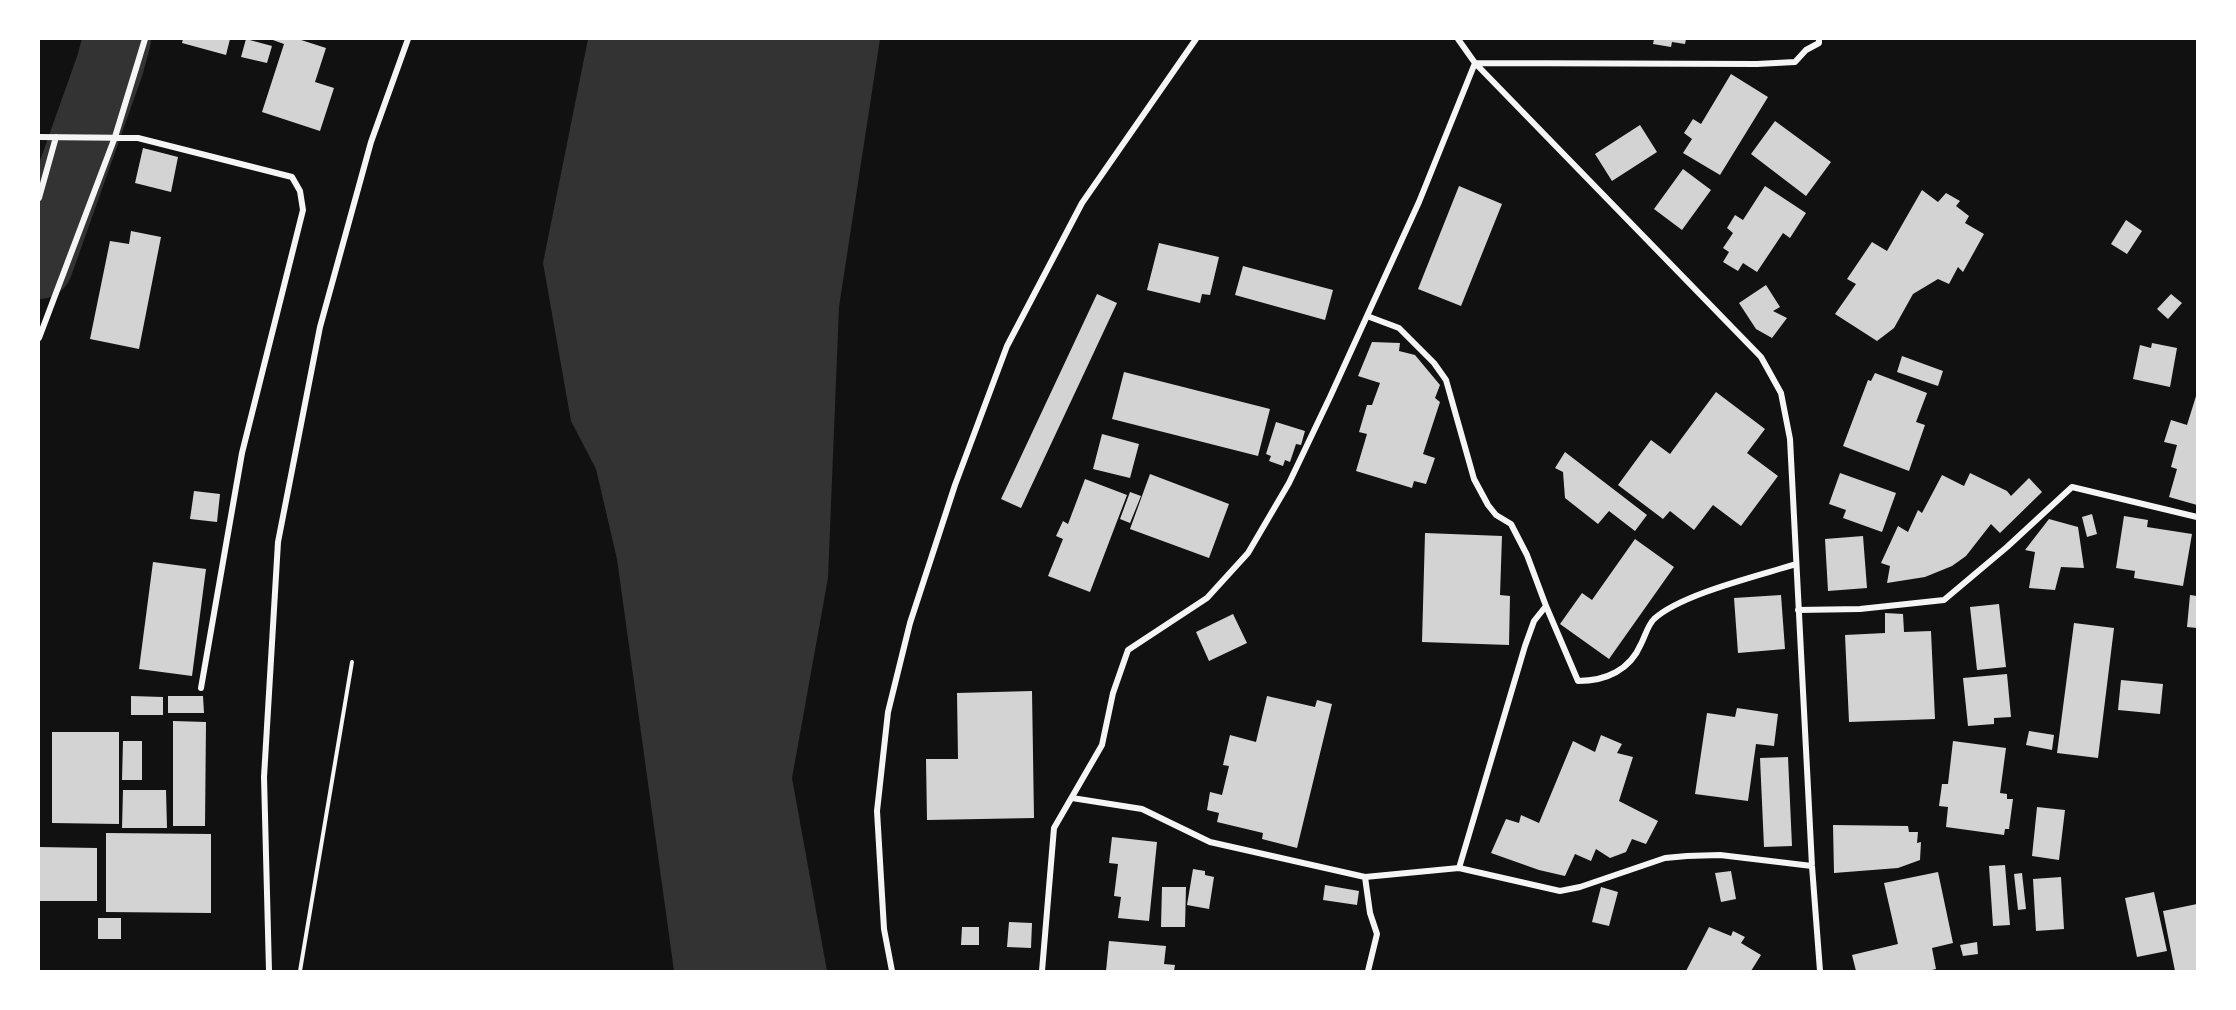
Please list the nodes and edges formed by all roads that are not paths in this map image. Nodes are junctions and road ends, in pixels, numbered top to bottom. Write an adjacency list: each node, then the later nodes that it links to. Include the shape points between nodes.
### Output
1 (145, 39): 9 (street)
2 (408, 39): 22 (street, via 371,142 320,327 278,542 264,777)
3 (1196, 39): 23 (street, via 1082,203 1007,346 955,485 910,623 888,712 876,811 884,929)
4 (1458, 39): 6 (street)
5 (1819, 39): 6 (street, via 1795,62)
6 (1475, 63): 11 (street, via 1419,202); 14 (street, via 1761,357 1781,393 1790,439)
7 (39, 136): 8 (street)
8 (56, 137): 9 (street); 10 (street)
9 (115, 137): 12 (street); 17 (street, via 138,138 292,177 300,190 303,210 242,453)
10 (39, 198)
11 (1367, 316): 15 (street, via 1399,328 1446,380 1474,479 1496,515 1511,524); 18 (street, via 1289,483 1248,553 1206,598 1128,650 1113,693 1102,745)
12 (39, 338)
13 (2197, 517): 16 (street, via 2072,487 1944,600 1860,609)
14 (1796, 564): 15 (street, via 1671,606 1652,621 1636,656 1626,667 1592,681 1578,681); 16 (street)
15 (1546, 606): 20 (street, via 1534,621 1525,646)
16 (1798, 610): 19 (street)
17 (201, 688)
18 (1072, 798): 21 (street, via 1142,808 1210,842); 24 (street, via 1054,828)
19 (1812, 866): 20 (street, via 1720,855 1665,858 1560,891); 26 (street)
20 (1459, 868): 21 (street)
21 (1365, 877): 25 (street, via 1377,934)
22 (269, 971)
23 (892, 971)
24 (1042, 971)
25 (1368, 971)
26 (1820, 971)

